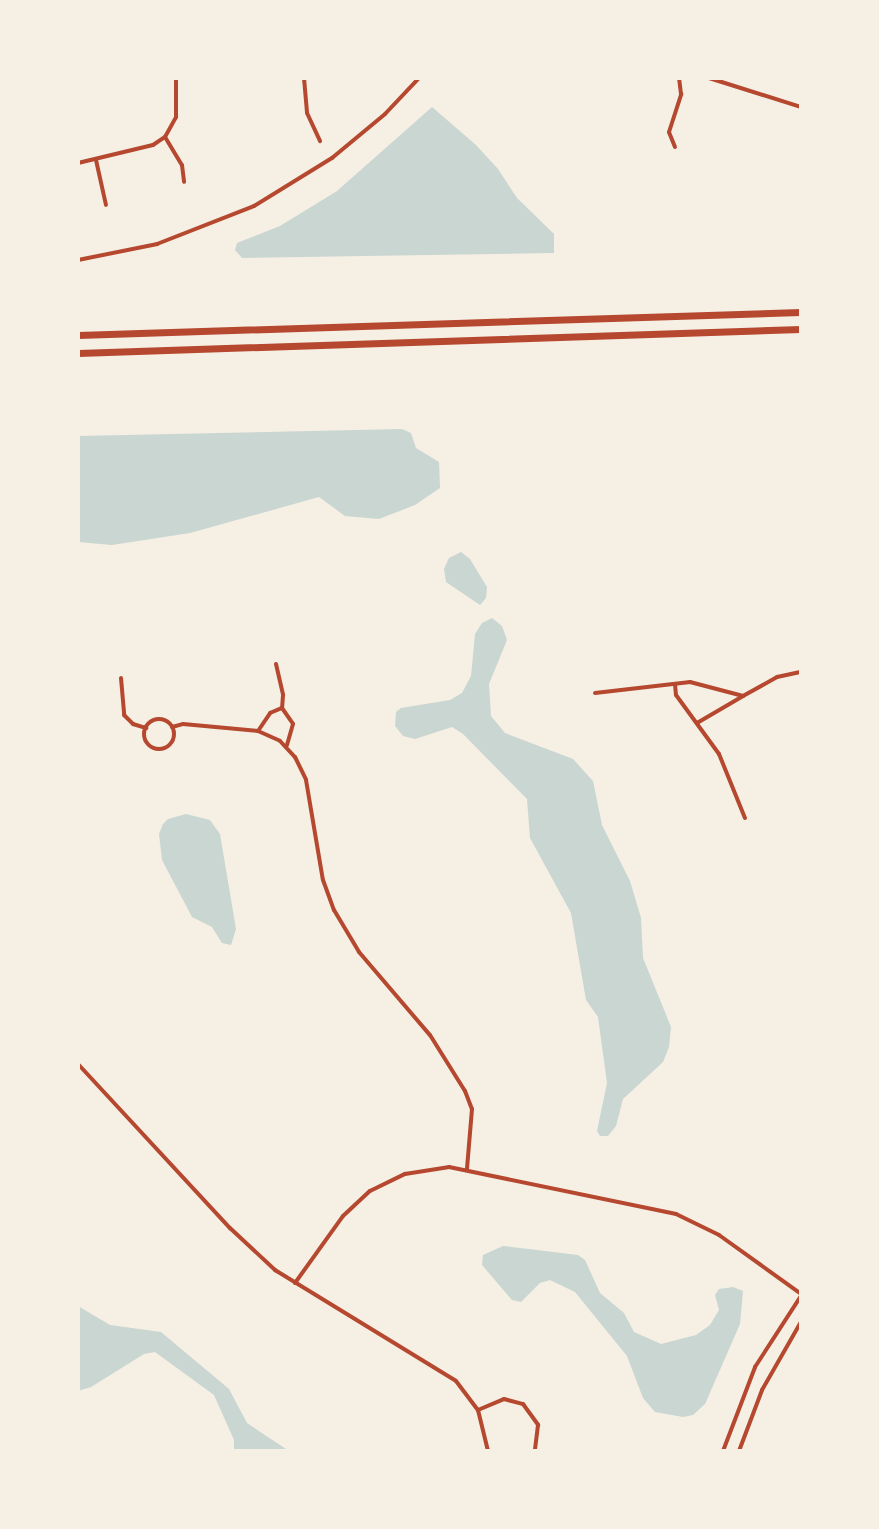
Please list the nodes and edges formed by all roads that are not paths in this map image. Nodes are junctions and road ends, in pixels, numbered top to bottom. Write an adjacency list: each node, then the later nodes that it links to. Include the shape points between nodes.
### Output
1 (176, 78): 7 (street, via 176,117)
2 (304, 78): 8 (street, via 307,113)
3 (419, 78): 14 (street, via 350,144 254,206 157,244)
4 (679, 78): 9 (street, via 681,94 669,132)
5 (709, 78): 6 (street)
6 (801, 107)
7 (165, 137): 10 (street); 12 (street, via 182,165)
8 (320, 141)
9 (675, 147)
10 (96, 160): 11 (street); 13 (street)
11 (78, 163)
12 (184, 182)
13 (106, 205)
14 (78, 260)
15 (801, 312): 17 (highway)
16 (801, 329): 18 (highway)
17 (78, 335)
18 (78, 353)
19 (276, 664): 25 (street)
20 (801, 672): 24 (street, via 770,680)
21 (121, 678): 28 (street, via 124,715)
22 (675, 684): 23 (street); 24 (street, via 697,682); 26 (street, via 676,695)
23 (595, 693)
24 (743, 696): 26 (street)
25 (282, 708): 29 (street, via 266,717); 30 (street, via 293,724)
26 (697, 723): 31 (street, via 731,777)
27 (172, 727): 28 (street, via 156,719); 28 (street, via 172,741 160,749 147,743); 29 (street)
28 (146, 728)
29 (258, 731): 30 (street)
30 (286, 746): 33 (street, via 306,780 323,880 334,910 359,952 430,1035 465,1091 472,1109)
31 (745, 818)
32 (78, 1064): 34 (street, via 230,1228)
33 (467, 1169): 34 (street, via 417,1170 370,1191 343,1216); 35 (street, via 676,1214 719,1235)
34 (295, 1283): 37 (street, via 444,1372)
35 (801, 1295): 40 (street, via 755,1367)
36 (801, 1322): 41 (street, via 762,1390)
37 (478, 1410): 38 (street); 39 (street, via 504,1399 523,1404 538,1425)
38 (488, 1451)
39 (535, 1451)
40 (723, 1451)
41 (739, 1451)

